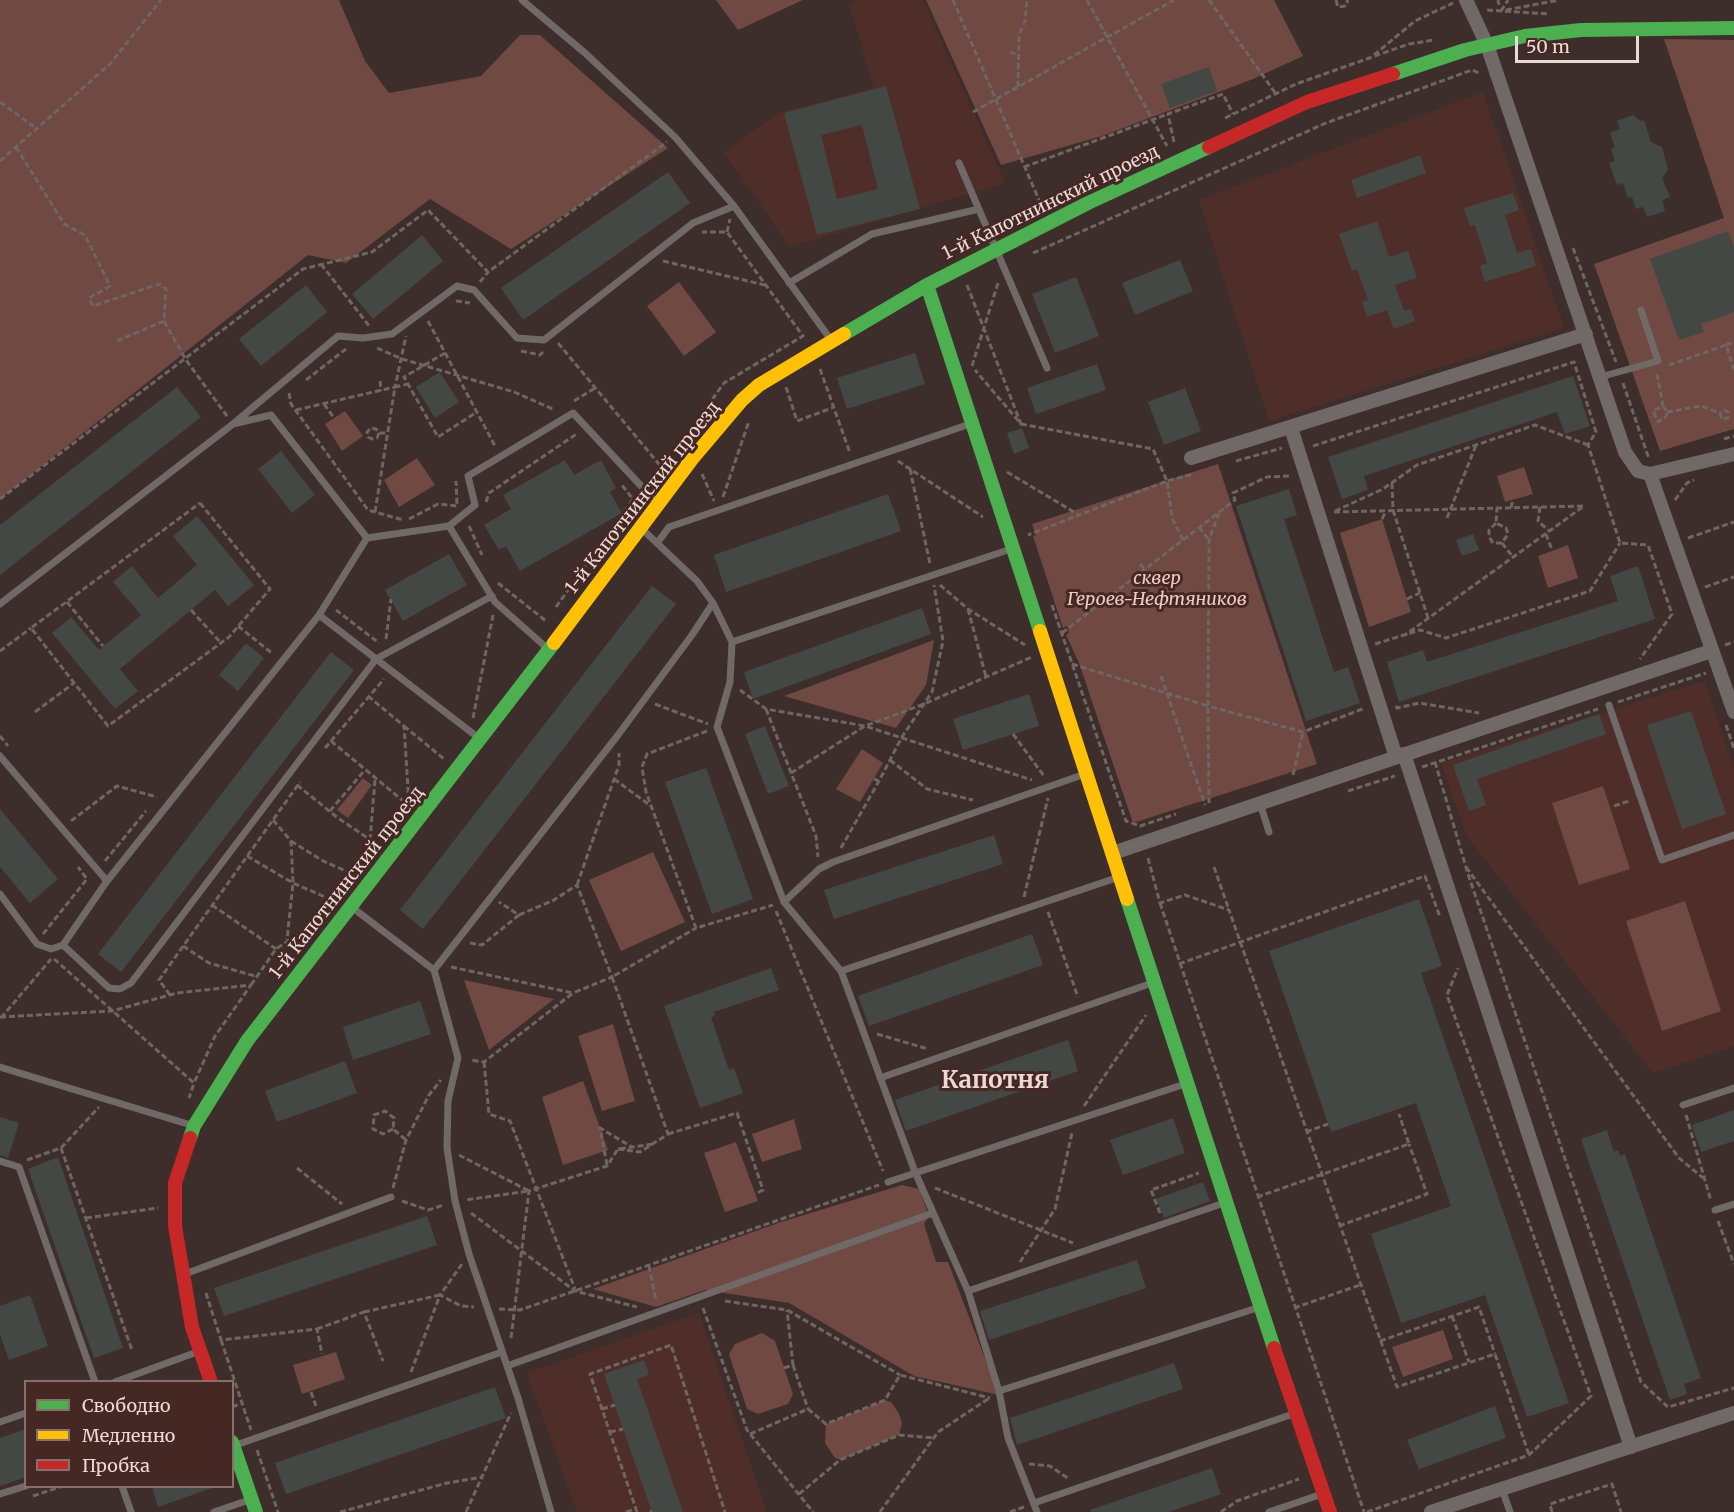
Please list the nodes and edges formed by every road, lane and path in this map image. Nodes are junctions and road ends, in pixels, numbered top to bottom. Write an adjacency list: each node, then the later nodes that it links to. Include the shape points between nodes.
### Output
1 (161, 0): 30 (path, via 110,64)
2 (522, 0): 31 (lane)
3 (953, 0): 24 (path)
4 (1027, 0): 20 (path)
5 (1087, 0): 16 (path)
6 (1174, 0): 16 (path)
7 (1209, 0): 23 (path)
8 (1336, 0): 9 (path, via 1338,7 1345,6)
9 (1348, 0)
10 (1498, 0): 14 (path)
11 (1508, 0): 12 (path, via 1501,11)
12 (1559, 0)
13 (1460, 3): 17 (path, via 1415,21 1370,58 1409,44); 18 (street)
14 (1499, 5)
15 (1734, 28): 18 (street, 1-й Капотнинский проезд, via 1570,31)
16 (1107, 38): 22 (path); 29 (path)
17 (1440, 39)
18 (1487, 45): 43 (street, 1-й Капотнинский проезд, via 1307,102); 62 (street)
19 (1010, 52): 20 (path)
20 (1018, 55): 22 (path)
21 (1484, 80): 46 (path, via 1483,75 1472,70 1326,123)
22 (1018, 87): 24 (path)
23 (1276, 94)
24 (995, 100): 26 (path); 37 (path)
25 (0, 102): 30 (path)
26 (973, 112)
27 (1168, 114): 28 (path, via 1223,94); 29 (path); 32 (path)
28 (1233, 114)
29 (1153, 120): 33 (path); 37 (path)
30 (38, 129): 34 (path)
31 (675, 137): 38 (lane); 45 (path, via 488,272 428,210 372,252)
32 (1174, 142)
33 (1167, 146)
34 (16, 147): 35 (path); 57 (path, via 64,224 85,235 110,286 89,298 93,306 159,284 166,290)
35 (0, 161)
36 (959, 163): 39 (lane)
37 (1024, 167): 40 (path)
38 (734, 206): 48 (lane); 63 (lane, via 693,223 544,340 517,338 474,290 457,286 392,334)
39 (979, 209): 43 (lane); 48 (lane, via 872,234)
40 (1042, 209)
41 (694, 232): 50 (path, via 727,232)
42 (1571, 242): 86 (path)
43 (996, 250): 46 (lane); 51 (street, 1-й Капотнинский проезд)
44 (668, 253): 50 (path, via 659,260)
45 (321, 264): 63 (path); 79 (path, via 303,268)
46 (1003, 266): 60 (path); 83 (lane)
47 (975, 278): 49 (path)
48 (789, 283): 67 (lane)
49 (966, 283): 52 (path); 60 (path)
50 (765, 285): 120 (path, via 804,336 724,383)
51 (927, 285): 67 (street, 1-й Капотнинский проезд); 112 (street)
52 (957, 290)
53 (455, 301): 54 (path)
54 (471, 303)
55 (1641, 309): 86 (lane, via 1658,361)
56 (437, 314): 58 (path)
57 (164, 321): 68 (path); 79 (path)
58 (428, 321): 59 (path); 75 (path)
59 (421, 326)
60 (984, 329): 81 (path); 114 (path)
61 (414, 331): 64 (path)
62 (1586, 334): 90 (street); 115 (street)
63 (377, 336): 113 (lane, via 338,336)
64 (406, 336): 65 (path); 77 (path)
65 (399, 340)
66 (555, 340): 97 (path)
67 (831, 340): 150 (street, 1-й Капотнинский проезд, via 775,374 742,400)
68 (117, 341)
69 (1734, 342): 71 (path)
70 (381, 345): 77 (path, via 373,346)
71 (1726, 345): 82 (path); 84 (path)
72 (548, 347): 74 (path, via 540,355)
73 (347, 348): 92 (path)
74 (520, 351)
75 (445, 353): 80 (path); 87 (path)
76 (968, 357): 81 (path)
77 (402, 358): 80 (path); 96 (path)
78 (817, 358): 103 (path)
79 (186, 360): 113 (path); 147 (path)
80 (425, 365): 87 (path); 94 (path, via 404,377)
81 (971, 366): 89 (path); 114 (path)
82 (1666, 366)
83 (1047, 368)
84 (1734, 370)
85 (1648, 372): 102 (path, via 1657,369)
86 (1620, 373): 90 (lane)
87 (457, 375): 105 (path, via 514,392); 106 (path)
88 (783, 377): 103 (path, via 797,421)
89 (975, 377)
90 (1600, 377): 140 (street, via 1625,452 1638,471)
91 (1631, 378): 132 (path, via 1622,381 1649,459)
92 (305, 381)
93 (380, 381): 98 (path)
94 (408, 384): 96 (path); 106 (path, via 438,437)
95 (297, 387): 104 (path, via 288,394)
96 (395, 387): 98 (path); 118 (path)
97 (595, 388): 99 (path); 133 (path, via 663,469)
98 (381, 391): 100 (path)
99 (571, 402)
100 (324, 404): 104 (path); 110 (path)
101 (564, 406): 105 (path)
102 (1663, 406): 107 (path); 107 (path, via 1653,411 1653,418 1663,421)
103 (832, 408): 135 (path)
104 (296, 410): 161 (path, via 368,510)
105 (556, 411): 109 (path)
106 (477, 412): 122 (path, via 495,447)
107 (1667, 412): 108 (path, via 1701,406 1720,413 1722,419)
108 (1732, 415)
109 (546, 417)
110 (334, 418)
111 (749, 420): 158 (path)
112 (974, 423): 127 (lane); 186 (street)
113 (233, 424): 178 (lane, via 271,415); 207 (lane)
114 (1021, 424): 143 (path, via 1153,449)
115 (1291, 428): 126 (street); 130 (street)
116 (580, 431): 152 (path, via 489,493)
117 (379, 433): 118 (path)
118 (388, 433): 161 (path)
119 (1734, 436): 121 (path)
120 (683, 440)
121 (1723, 440)
122 (505, 441)
123 (1476, 445): 124 (path, via 1535,425); 146 (path, via 1417,465); 156 (path)
124 (1588, 445): 125 (path, via 1596,432 1574,362); 184 (path)
125 (1312, 446): 126 (path); 129 (path); 134 (path)
126 (1297, 447): 134 (street); 136 (path, via 1284,447)
127 (885, 452): 135 (lane); 137 (path)
128 (1734, 454): 140 (street)
129 (1316, 457)
130 (1191, 458)
131 (1004, 461): 138 (path)
132 (1658, 461)
133 (668, 462)
134 (1302, 462): 159 (path, via 1292,476 1267,477 1233,493 1235,500); 274 (street)
135 (854, 463): 158 (lane)
136 (1231, 463)
137 (910, 469): 166 (path); 193 (path)
138 (1007, 472): 145 (path); 163 (path)
139 (1199, 472): 143 (path)
140 (1650, 474): 232 (street)
141 (456, 478): 161 (path, via 457,506 438,504 406,520)
142 (1696, 480): 155 (path, via 1687,483 1675,498)
143 (1167, 481): 163 (path); 180 (path, via 1172,518)
144 (620, 482): 196 (path, via 633,499 546,621)
145 (1011, 482)
146 (1392, 483): 157 (path); 162 (path)
147 (0, 499)
148 (1513, 500): 154 (path)
149 (1330, 501): 162 (path)
150 (658, 504): 172 (lane, via 573,413 468,477 475,505); 174 (street, 1-й Капотнинский проезд)
151 (1540, 507): 154 (path); 176 (path, via 1538,521); 176 (path, via 1584,506)
152 (484, 508)
153 (1497, 508): 154 (path); 156 (path); 170 (path)
154 (1511, 508)
155 (1678, 508)
156 (1450, 509): 157 (path); 164 (path)
157 (1393, 510): 160 (path); 198 (path)
158 (719, 511): 182 (lane, via 669,527)
159 (1220, 511): 173 (path); 181 (path)
160 (1386, 511): 162 (path); 165 (path)
161 (375, 512)
162 (1334, 512): 169 (path)
163 (1079, 515): 177 (path)
164 (1447, 518)
165 (1382, 519)
166 (988, 520)
167 (1734, 522): 179 (path)
168 (473, 523): 190 (path, via 468,527)
169 (1337, 523)
170 (1496, 523): 183 (path, via 1506,528 1508,534); 183 (path, via 1489,530 1489,537 1493,543)
171 (1025, 524): 177 (path)
172 (449, 526): 178 (lane); 199 (lane)
173 (1199, 527): 180 (path); 181 (path)
174 (640, 528): 182 (lane); 230 (street, 1-й Капотнинский проезд)
175 (1685, 528): 179 (path)
176 (1547, 532): 188 (path); 189 (path)
177 (1028, 535): 185 (path)
178 (367, 538): 211 (lane)
179 (1688, 538): 187 (path)
180 (1183, 540): 192 (path)
181 (1209, 540): 252 (path)
182 (658, 542): 206 (lane)
183 (1502, 543): 189 (path)
184 (1620, 543): 219 (path, via 1590,591 1446,638 1420,630); 237 (path, via 1648,545 1672,614)
185 (1032, 546)
186 (1014, 548): 193 (lane); 284 (street)
187 (1691, 548)
188 (1552, 550)
189 (1513, 557): 214 (path)
190 (484, 559)
191 (1140, 564): 192 (path)
192 (1145, 569): 217 (path)
193 (933, 576): 223 (lane)
194 (1701, 577): 197 (path)
195 (1734, 577): 197 (path)
196 (495, 581)
197 (1705, 587): 200 (path)
198 (1420, 593): 202 (path); 214 (path)
199 (492, 596): 230 (lane); 236 (lane)
200 (1708, 597)
201 (391, 599): 222 (path)
202 (1407, 599)
203 (1051, 600): 217 (path)
204 (342, 601): 222 (path, via 336,610 378,644)
205 (67, 602): 215 (path, via 200,503 270,589); 216 (path); 228 (path)
206 (712, 603): 223 (lane); 266 (lane)
207 (0, 604)
208 (968, 609): 229 (path); 241 (path); 250 (path, via 933,579 943,641 932,693)
209 (191, 610): 225 (path)
210 (494, 610): 212 (path); 213 (path); 259 (path)
211 (319, 615): 236 (lane); 330 (lane)
212 (483, 615)
213 (502, 617)
214 (1428, 618): 219 (path)
215 (238, 626): 225 (path); 238 (path, via 273,654)
216 (31, 628): 231 (path); 244 (path)
217 (1062, 633): 239 (path)
218 (396, 634): 222 (path)
219 (1405, 635): 226 (path)
220 (1373, 636): 226 (path)
221 (1722, 636): 227 (path)
222 (386, 639)
223 (732, 642): 243 (lane)
224 (1734, 642): 227 (path)
225 (221, 643): 244 (path, via 108,726)
226 (1375, 644): 235 (path)
227 (1725, 645): 234 (path)
228 (103, 646)
229 (1029, 647)
230 (549, 650): 269 (street, 1-й Капотнинский проезд)
231 (0, 651)
232 (1711, 651): 257 (street); 274 (street)
233 (1039, 653): 241 (path)
234 (1728, 654)
235 (1379, 655)
236 (376, 659): 269 (lane); 352 (lane, via 131,983 120,989 109,988)
237 (1638, 662)
238 (266, 663)
239 (1072, 664): 246 (path); 307 (path, via 1126,821 1140,826)
240 (1708, 672): 251 (path)
241 (986, 676): 250 (path)
242 (1161, 676): 246 (path)
243 (730, 682): 254 (path); 263 (lane)
244 (75, 683): 256 (path)
245 (391, 685): 247 (path, via 382,678)
246 (1166, 693): 252 (path); 299 (path)
247 (368, 696): 261 (path); 270 (path)
248 (1393, 698): 258 (path, via 1397,708 1419,703 1481,713)
249 (653, 703): 263 (path)
250 (924, 704): 262 (path); 268 (path)
251 (1609, 705): 278 (path); 295 (lane)
252 (1208, 706): 264 (path); 299 (path)
253 (1368, 707): 264 (path)
254 (766, 709): 262 (path); 283 (path)
255 (464, 711): 259 (path)
256 (36, 712)
257 (1734, 712)
258 (1470, 717)
259 (473, 718): 260 (path)
260 (478, 722)
261 (404, 726): 276 (path); 300 (path)
262 (865, 726): 268 (path); 283 (path)
263 (717, 727): 301 (path, via 647,754 642,767); 338 (lane)
264 (1302, 732): 285 (path)
265 (1013, 734): 293 (path)
266 (618, 735): 287 (path, via 619,765); 336 (lane)
267 (0, 736): 271 (path)
268 (902, 737): 277 (path); 293 (path)
269 (480, 739): 342 (street, 1-й Капотнинский проезд)
270 (331, 741): 273 (path); 280 (path)
271 (14, 753)
272 (451, 753): 276 (path)
273 (320, 754)
274 (1400, 755): 281 (street); 298 (street)
275 (0, 756): 330 (lane)
276 (446, 760): 279 (path)
277 (890, 760): 291 (path); 302 (path, via 927,789)
278 (1436, 762): 281 (path); 324 (path)
279 (439, 768)
280 (364, 771): 290 (path); 304 (path)
281 (1410, 771): 294 (path); 479 (street)
282 (1304, 772): 285 (path)
283 (791, 773): 327 (path, via 816,836)
284 (1088, 773): 293 (lane); 318 (street)
285 (1293, 775): 289 (path)
286 (303, 777): 292 (path)
287 (614, 779): 301 (path); 333 (path)
288 (874, 779): 291 (path)
289 (1283, 779)
290 (375, 780): 300 (path); 314 (path)
291 (879, 781): 323 (path)
292 (297, 785): 304 (path); 308 (path)
293 (1051, 786): 302 (lane); 343 (path)
294 (1340, 794)
295 (1639, 798): 303 (path); 312 (lane, via 1662,860)
296 (415, 799): 300 (path)
297 (1220, 800): 299 (path)
298 (1260, 803): 311 (lane); 318 (street)
299 (1205, 805)
300 (409, 806): 306 (path)
301 (651, 806): 348 (path)
302 (994, 806): 323 (lane)
303 (1614, 806)
304 (329, 811): 314 (path)
305 (64, 812): 309 (path)
306 (404, 812)
307 (1180, 813)
308 (273, 819): 315 (path); 320 (path)
309 (71, 821): 310 (path); 319 (path, via 117,786 157,797 105,862)
310 (77, 829)
311 (1269, 832)
312 (1734, 835)
313 (383, 839): 316 (path)
314 (370, 840): 316 (path)
315 (291, 841): 328 (path); 332 (path)
316 (378, 845): 317 (path)
317 (372, 852)
318 (1113, 853): 329 (street)
319 (98, 854)
320 (247, 856): 332 (path); 341 (path)
321 (1153, 856): 340 (path, via 1146,858)
322 (73, 861): 347 (path, via 87,879 41,936)
323 (833, 862): 327 (lane)
324 (1465, 866): 402 (path, via 1680,1158); 459 (path, via 1641,1382 1668,1407)
325 (360, 867): 328 (path)
326 (1214, 867): 344 (path)
327 (819, 868): 338 (lane)
328 (354, 874): 331 (path)
329 (1121, 876): 339 (lane); 361 (street)
330 (107, 881): 352 (lane)
331 (349, 881)
332 (293, 883): 337 (path); 349 (path)
333 (577, 885): 345 (path); 360 (path)
334 (0, 894): 352 (lane, via 37,944 51,949)
335 (338, 894): 337 (path)
336 (491, 896): 345 (path); 350 (lane)
337 (332, 900): 349 (path, via 308,928)
338 (784, 902): 358 (lane)
339 (1044, 902): 343 (lane); 366 (path)
340 (1160, 903): 344 (path, via 1185,895); 356 (path)
341 (212, 905): 353 (path); 354 (path)
342 (351, 906): 357 (lane); 384 (street, 1-й Капотнинский проезд, via 246,1041)
343 (1021, 910): 358 (lane)
344 (1229, 910): 351 (path)
345 (519, 915): 350 (path, via 482,945)
346 (1443, 927): 351 (path, via 1425,876)
347 (34, 928)
348 (696, 928): 360 (path); 403 (path, via 773,904)
349 (287, 940): 354 (path)
350 (456, 941): 357 (lane)
351 (1240, 942): 356 (path); 386 (path)
352 (63, 945)
353 (183, 946): 359 (path, via 209,963); 364 (path, via 159,980)
354 (276, 949): 359 (path)
355 (1454, 958): 480 (path, via 1458,968 1447,994 1591,1396)
356 (1179, 964): 409 (path)
357 (436, 967): 363 (path); 371 (lane)
358 (841, 971): 369 (lane)
359 (255, 976): 362 (path)
360 (612, 977): 363 (path); 387 (path)
361 (1155, 982): 366 (lane); 376 (street)
362 (250, 985): 364 (path); 375 (path, via 215,1036)
363 (573, 993): 372 (path)
364 (170, 995): 367 (path)
365 (1152, 1006): 382 (path)
366 (1082, 1007): 370 (lane)
367 (112, 1011): 368 (path); 368 (path, via 52,957); 375 (path)
368 (1, 1018)
369 (860, 1029): 370 (path); 374 (lane)
370 (947, 1054): 374 (lane)
371 (458, 1058): 372 (path); 388 (path, via 429,1095); 392 (lane, via 448,1101)
372 (484, 1062): 405 (path, via 489,1114 510,1121)
373 (0, 1067): 378 (lane)
374 (880, 1078): 400 (lane)
375 (194, 1083): 379 (path)
376 (1187, 1083): 382 (lane); 411 (street)
377 (1734, 1088): 380 (lane)
378 (106, 1099): 384 (lane); 391 (path)
379 (187, 1102)
380 (1683, 1104): 402 (path)
381 (1399, 1114): 390 (path)
382 (1075, 1120): 400 (lane); 420 (path, via 1055,1209)
383 (1328, 1124): 386 (path)
384 (194, 1126): 427 (street, 1-й Капотнинский проезд, via 175,1183)
385 (393, 1129): 385 (path, via 394,1118 386,1111 374,1115 373,1129 383,1134); 388 (path)
386 (1306, 1132): 401 (path)
387 (668, 1134): 389 (path); 407 (path, via 737,1113 763,1190)
388 (406, 1140): 408 (path)
389 (657, 1144): 393 (path); 394 (path)
390 (1409, 1144): 401 (path); 419 (path, via 1427,1194)
391 (61, 1148): 396 (path); 417 (path)
392 (447, 1148): 406 (path); 410 (lane)
393 (618, 1149): 394 (path); 397 (path)
394 (640, 1152): 397 (path, via 600,1128)
395 (0, 1161): 396 (lane)
396 (19, 1167): 455 (lane)
397 (607, 1167): 405 (path)
398 (297, 1168): 415 (path)
399 (1206, 1170): 418 (path, via 1151,1190)
400 (915, 1172): 403 (lane); 404 (lane)
401 (1320, 1174): 409 (path); 419 (path)
402 (1703, 1178): 414 (path)
403 (888, 1182): 425 (path)
404 (919, 1182): 416 (lane); 420 (path)
405 (535, 1189): 406 (path); 430 (path)
406 (529, 1191): 410 (path); 422 (path)
407 (755, 1194)
408 (391, 1197): 410 (path, via 428,1210); 415 (lane)
409 (1257, 1197): 436 (path)
410 (455, 1201): 422 (path); 423 (lane)
411 (1226, 1203): 418 (lane); 434 (street)
412 (1734, 1204): 414 (lane)
413 (161, 1207): 417 (path)
414 (1715, 1210): 424 (path)
415 (354, 1211): 426 (lane)
416 (933, 1213): 431 (lane); 433 (lane)
417 (86, 1218): 444 (path)
418 (1164, 1224): 421 (lane)
419 (1339, 1226): 429 (path)
420 (1041, 1232): 421 (path); 428 (path)
421 (1091, 1249): 428 (lane)
422 (522, 1251): 430 (path); 452 (path)
423 (469, 1254): 432 (path); 435 (lane)
424 (1734, 1264)
425 (649, 1265): 430 (path); 439 (path)
426 (198, 1269): 427 (lane); 442 (path)
427 (181, 1275): 445 (street, 1-й Капотнинский проезд)
428 (1009, 1277): 431 (lane)
429 (1360, 1285): 436 (path); 443 (path)
430 (575, 1291): 435 (path, via 520,1310); 439 (path)
431 (968, 1291): 460 (lane)
432 (440, 1295): 435 (path, via 461,1306); 438 (path); 458 (path)
433 (700, 1297): 437 (path); 439 (lane); 474 (path)
434 (1261, 1307): 460 (lane); 468 (street)
435 (488, 1308): 446 (lane)
436 (1294, 1308): 508 (path)
437 (787, 1310): 451 (path); 454 (path)
438 (364, 1312): 441 (path); 449 (path)
439 (658, 1312): 452 (lane)
440 (1452, 1316): 443 (path); 448 (path, via 1479,1307); 450 (path)
441 (317, 1329): 442 (path); 447 (path)
442 (221, 1340): 463 (path)
443 (1380, 1341): 450 (path, via 1397,1387)
444 (132, 1350)
445 (200, 1351): 456 (lane); 457 (street, 1-й Капотнинский проезд)
446 (502, 1352): 452 (lane); 458 (lane)
447 (322, 1354)
448 (1496, 1354): 450 (path); 480 (path)
449 (383, 1361)
450 (1469, 1362)
451 (793, 1365): 453 (path); 467 (path)
452 (507, 1366): 461 (lane)
453 (784, 1368)
454 (900, 1375): 462 (path); 467 (path, via 885,1400 826,1424)
455 (95, 1380)
456 (120, 1380)
457 (211, 1380)
458 (406, 1385): 475 (lane)
459 (1734, 1388)
460 (999, 1391): 462 (path); 481 (lane, via 1008,1438)
461 (518, 1398): 483 (path); 499 (lane)
462 (990, 1398): 476 (path)
463 (242, 1403): 465 (path); 475 (path)
464 (615, 1405): 466 (path)
465 (234, 1406)
466 (602, 1409): 473 (path); 501 (path, via 590,1374 671,1345)
467 (808, 1409): 474 (path)
468 (1295, 1413): 485 (lane); 490 (street)
469 (1734, 1413): 479 (street)
470 (24, 1414): 471 (lane)
471 (0, 1422)
472 (623, 1429): 473 (path)
473 (610, 1432): 493 (path)
474 (750, 1434): 489 (path)
475 (254, 1438): 477 (lane); 496 (path)
476 (934, 1438): 489 (path, via 899,1435 840,1460); 503 (path)
477 (234, 1444)
478 (234, 1447): 492 (street)
479 (1631, 1447): 487 (street)
480 (1529, 1455): 508 (path)
481 (1019, 1463): 485 (path, via 1050,1466); 491 (lane)
482 (1308, 1476): 505 (path, via 1237,1501)
483 (482, 1477): 497 (path); 498 (path)
484 (24, 1487): 488 (lane)
485 (1080, 1487): 491 (lane)
486 (123, 1488): 494 (lane)
487 (1502, 1489): 509 (street); 510 (lane)
488 (0, 1494)
489 (799, 1494): 502 (path)
490 (1322, 1494): 506 (lane); 507 (street)
491 (1034, 1503): 504 (lane)
492 (254, 1506): 495 (lane)
493 (636, 1510): 500 (path)
494 (131, 1512)
495 (214, 1512)
496 (278, 1512)
497 (340, 1512)
498 (466, 1512)
499 (551, 1512)
500 (626, 1512)
501 (725, 1512)
502 (813, 1512)
503 (880, 1512)
504 (1037, 1512)
505 (1221, 1512)
506 (1269, 1512)
507 (1330, 1512)
508 (1365, 1512)
509 (1431, 1512)
510 (1510, 1512)
511 (1552, 1512): 512 (path, via 1550,1504 1612,1484)
512 (1621, 1512)

